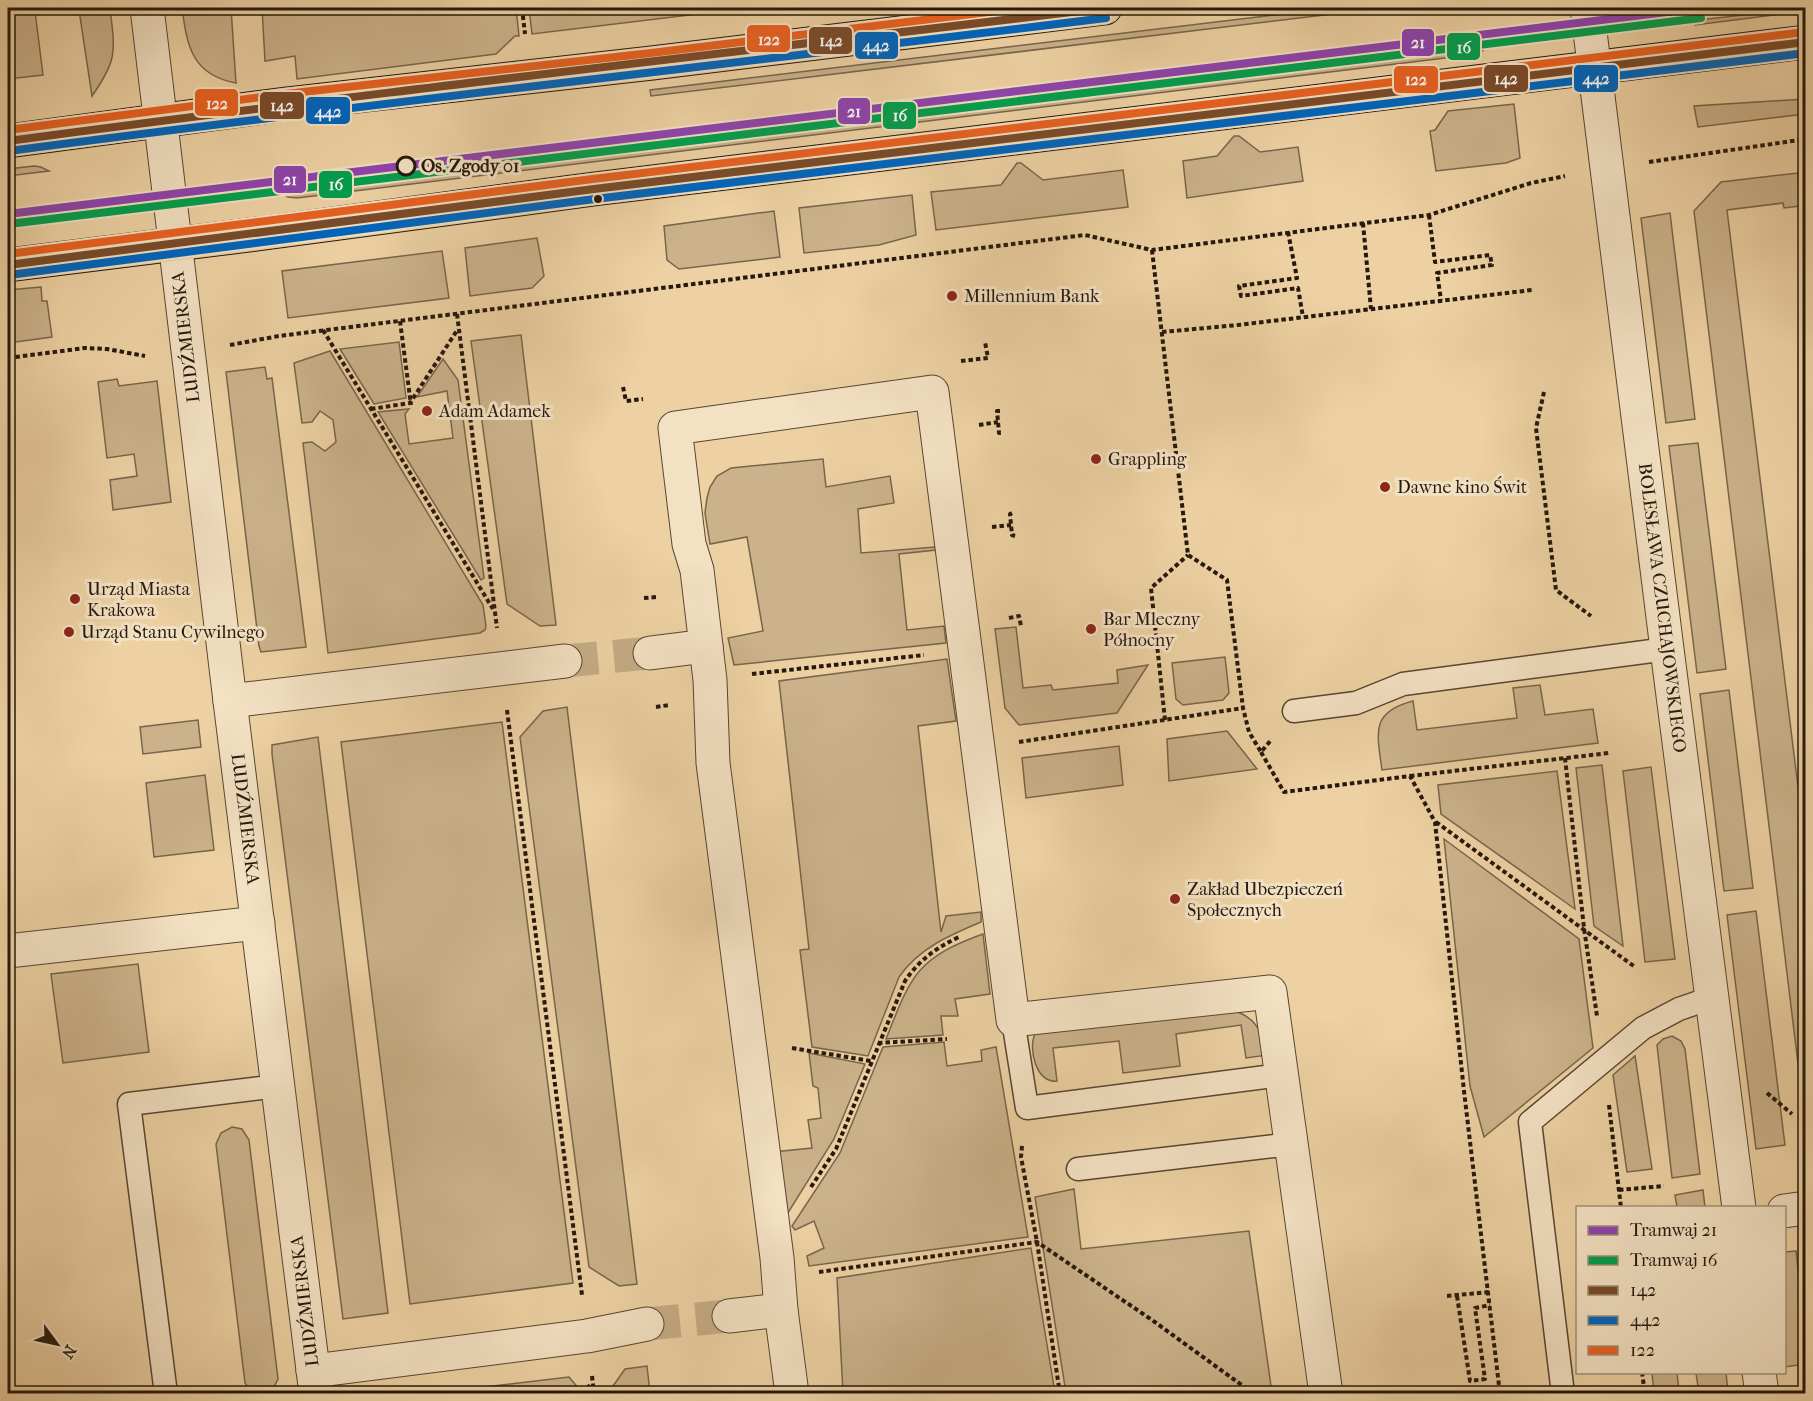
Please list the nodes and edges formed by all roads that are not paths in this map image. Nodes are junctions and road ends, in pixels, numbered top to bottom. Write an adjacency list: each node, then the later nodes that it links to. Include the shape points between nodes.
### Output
1 (147, 8): 6 (street, LUDŹMIERSKA)
2 (1105, 8): 6 (main road)
3 (1587, 8): 5 (street, BOLESŁAWA CZUCHAJOWSKIEGO)
4 (1806, 42): 5 (main road)
5 (1594, 67): 8 (main road, via 594,189); 11 (street, BOLESŁAWA CZUCHAJOWSKIEGO)
6 (161, 120): 7 (main road); 8 (street, LUDŹMIERSKA)
7 (8, 141)
8 (175, 245): 9 (main road); 14 (street, LUDŹMIERSKA)
9 (8, 265)
10 (706, 646): 12 (street); 19 (street, via 697,570 688,544 675,428 932,392); 27 (street, via 713,763)
11 (1667, 650): 15 (lane, via 1403,684 1356,703); 18 (street, BOLESŁAWA CZUCHAJOWSKIEGO)
12 (650, 653)
13 (565, 661): 14 (street)
14 (230, 701): 16 (street, LUDŹMIERSKA)
15 (1294, 711)
16 (258, 922): 17 (street); 21 (street, LUDŹMIERSKA)
17 (8, 951)
18 (1712, 998): 24 (street, BOLESŁAWA CZUCHAJOWSKIEGO); 35 (lane, via 1679,1009 1643,1029 1530,1122)
19 (1013, 1020): 20 (street, via 1270,992); 20 (lane, via 1027,1108)
20 (1281, 1075): 22 (street)
21 (278, 1086): 31 (street, LUDŹMIERSKA); 32 (lane, via 129,1104)
22 (1291, 1144): 23 (lane); 34 (street)
23 (1078, 1169)
24 (1739, 1206)
25 (1806, 1208): 26 (street)
26 (1786, 1211)
27 (781, 1310): 28 (street); 33 (street)
28 (729, 1316)
29 (647, 1324): 31 (street)
30 (1759, 1374): 36 (street)
31 (315, 1382)
32 (166, 1394)
33 (792, 1394)
34 (1326, 1394)
35 (1563, 1394)
36 (1762, 1394)

